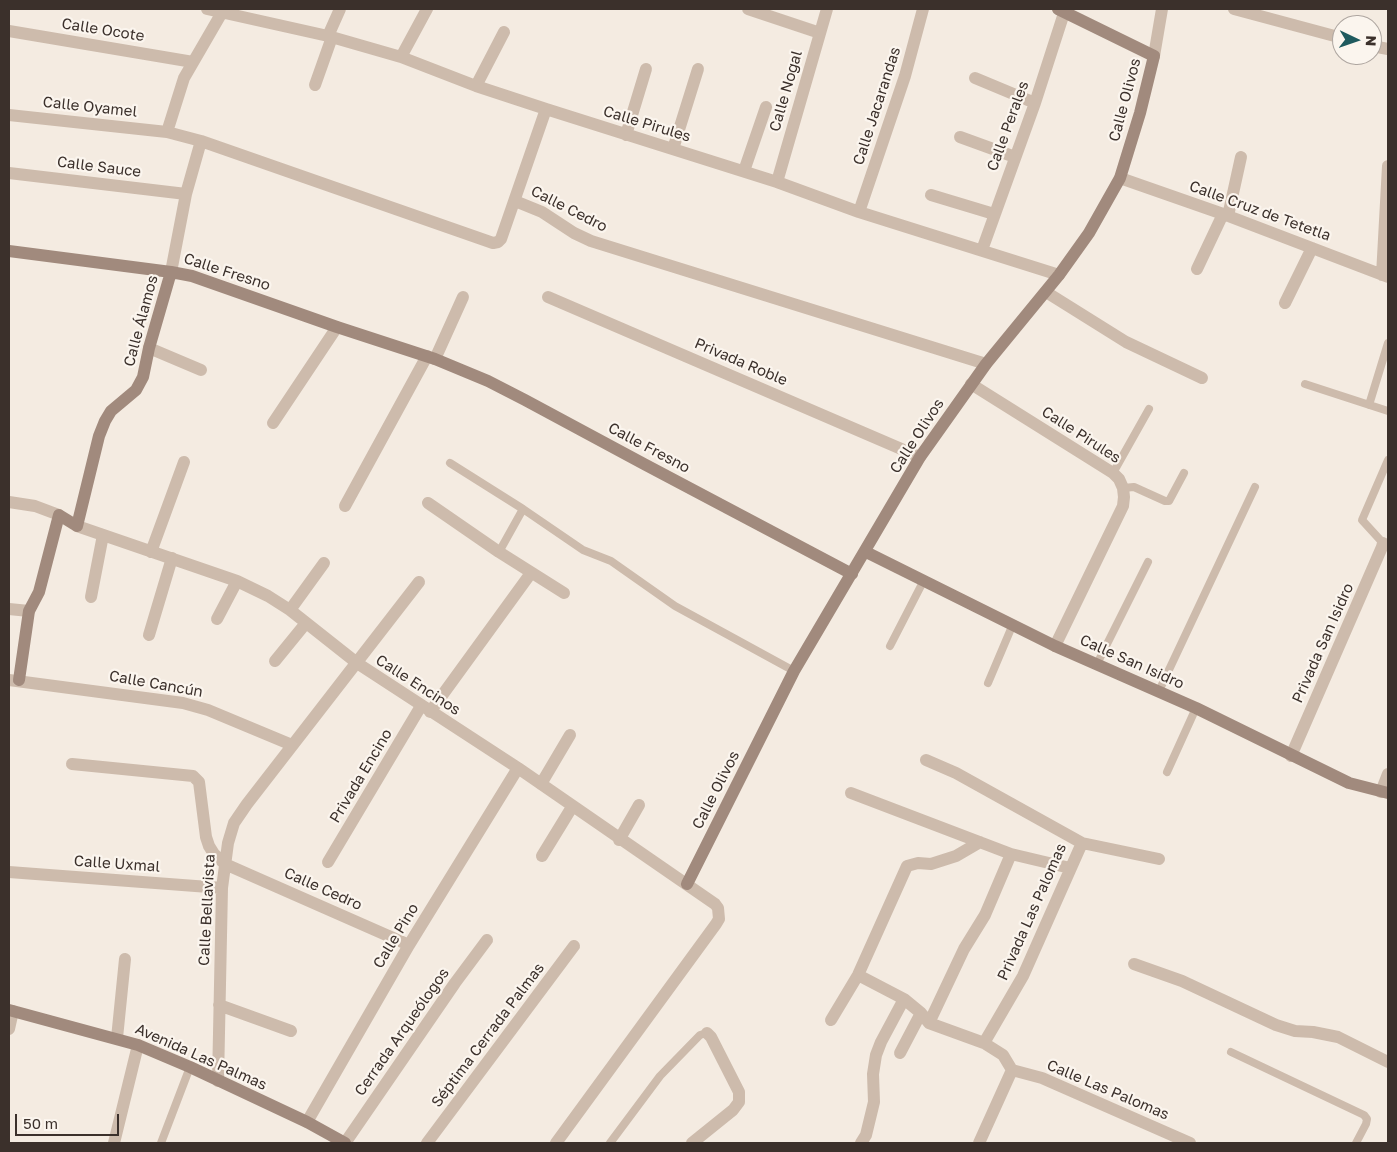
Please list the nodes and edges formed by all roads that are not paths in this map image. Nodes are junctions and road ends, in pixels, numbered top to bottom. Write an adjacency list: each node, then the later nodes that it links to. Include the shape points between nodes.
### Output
1 (207, 9): 9 (street, Calle Pirules)
2 (340, 9): 15 (street)
3 (428, 9): 17 (street)
4 (748, 9): 13 (street)
5 (827, 9): 13 (street, Calle Nogal)
6 (923, 9): 43 (street, Calle Jacarandas, via 905,76)
7 (1162, 9): 16 (street, Calle Olivos)
8 (1234, 9): 14 (street)
9 (224, 10): 15 (street, Calle Pirules); 18 (street)
10 (1061, 11): 16 (street); 24 (street, Calle Perales)
11 (9, 31): 18 (street, Calle Ocote)
12 (504, 32): 23 (street)
13 (820, 33): 39 (street, Calle Nogal)
14 (1332, 35)
15 (330, 37): 17 (street, Calle Pirules); 22 (street)
16 (1154, 56): 38 (street, Calle Olivos)
17 (400, 57): 23 (street, Calle Pirules)
18 (193, 62): 28 (street, via 184,78)
19 (646, 69): 29 (street)
20 (698, 69): 32 (street)
21 (975, 78): 24 (street)
22 (315, 85)
23 (476, 86): 26 (street, Calle Pirules)
24 (1035, 103): 33 (street, Calle Perales)
25 (766, 107): 36 (street)
26 (546, 109): 29 (street, Calle Pirules); 42 (street)
27 (9, 115): 28 (street, Calle Oyamel)
28 (167, 132): 31 (street, Calle Cedro)
29 (626, 135): 32 (street, Calle Pirules)
30 (960, 137): 33 (street)
31 (200, 141): 40 (street, Calle Álamos); 42 (street, Calle Cedro, via 493,243 501,239)
32 (672, 149): 36 (street, Calle Pirules)
33 (1014, 157): 44 (street, Calle Perales)
34 (1241, 157): 45 (street)
35 (1388, 166): 52 (street)
36 (744, 171): 39 (street, Calle Pirules)
37 (9, 172): 40 (street, Calle Sauce)
38 (1120, 178): 45 (street, Calle Cruz de Tetetla); 51 (street, Calle Olivos, via 1089,233)
39 (777, 182): 43 (street, Calle Pirules)
40 (186, 194): 50 (street, Calle Álamos)
41 (932, 195): 44 (street)
42 (515, 200): 61 (street, Calle Cedro, via 591,241)
43 (859, 212): 47 (street, Calle Pirules)
44 (994, 214): 47 (street, Calle Perales)
45 (1225, 215): 46 (street, Calle Cruz de Tetetla); 49 (street)
46 (1312, 248): 52 (street, Calle Cruz de Tetetla); 56 (street)
47 (982, 250): 51 (street, Calle Pirules)
48 (9, 251): 50 (street, Calle Fresno)
49 (1197, 269)
50 (171, 272): 57 (street, Calle Fresno, via 192,276); 59 (street, Calle Álamos)
51 (1060, 275): 53 (street, Calle Olivos)
52 (1385, 276)
53 (1046, 292): 61 (street, Calle Olivos); 63 (street, via 1126,342)
54 (548, 297): 70 (street, Privada Roble)
55 (463, 298): 60 (street)
56 (1286, 303)
57 (337, 327): 60 (street, Calle Fresno); 69 (street)
58 (1388, 343): 66 (lane)
59 (149, 348): 62 (street); 83 (street, Calle Álamos, via 136,390 111,411 105,421)
60 (431, 358): 80 (street); 93 (street, Calle Fresno, via 526,400)
61 (986, 364): 64 (street, Calle Olivos)
62 (201, 370)
63 (1202, 378)
64 (971, 384): 70 (street, Calle Olivos); 74 (street, Calle Pirules)
65 (1305, 384): 66 (lane)
66 (1369, 405): 68 (lane)
67 (1149, 409): 74 (lane)
68 (1388, 411)
69 (273, 423)
70 (920, 457): 88 (street, Calle Olivos)
71 (1388, 460): 85 (lane, via 1362,520)
72 (184, 462): 86 (street)
73 (450, 463): 81 (lane)
74 (1113, 473): 77 (street, Calle Pirules)
75 (1184, 473): 77 (lane, via 1169,501 1134,487)
76 (1255, 487): 114 (lane)
77 (1123, 488): 107 (street, via 1123,506)
78 (9, 502): 82 (street, via 35,506)
79 (428, 503): 87 (street)
80 (345, 506)
81 (524, 509): 87 (lane); 111 (lane, via 583,550 611,561 675,606)
82 (58, 515): 83 (street); 101 (street, via 39,592)
83 (77, 526): 84 (street, Calle Encinos)
84 (103, 535): 86 (street, Calle Encinos); 98 (street)
85 (1383, 543): 119 (street, Privada San Isidro)
86 (151, 552): 89 (street, Calle Encinos)
87 (499, 552): 92 (street)
88 (866, 552): 93 (street, Calle Olivos); 94 (street, Calle San Isidro)
89 (172, 558): 95 (street, Calle Encinos); 105 (street)
90 (1148, 562): 110 (lane)
91 (324, 564): 100 (street)
92 (531, 573): 97 (street); 116 (street, Privada Encino)
93 (852, 574): 111 (street, Calle Olivos)
94 (924, 580): 104 (street, Calle San Isidro); 106 (lane)
95 (237, 581): 100 (street, Calle Encinos); 102 (street)
96 (419, 582): 109 (street)
97 (564, 593)
98 (91, 597)
99 (9, 609): 101 (street)
100 (290, 610): 103 (street, Calle Encinos)
101 (29, 611): 112 (street)
102 (217, 619)
103 (306, 623): 108 (street); 109 (street, Calle Encinos)
104 (1013, 624): 107 (street, Calle San Isidro); 113 (lane)
105 (149, 635)
106 (890, 646)
107 (1055, 646): 110 (street, Calle San Isidro)
108 (275, 662)
109 (357, 663): 116 (street, Calle Encinos); 118 (street, Calle Bellavista)
110 (1096, 664): 114 (street, Calle San Isidro)
111 (794, 671): 140 (street, Calle Olivos)
112 (14, 680): 118 (street, Calle Cancún, via 183,703)
113 (988, 683)
114 (1159, 691): 115 (street, Calle San Isidro)
115 (1196, 708): 119 (street, Calle San Isidro); 123 (lane)
116 (426, 709): 122 (street, Calle Encinos); 136 (street, Privada Encino)
117 (570, 735): 125 (street)
118 (292, 745): 137 (street, Calle Bellavista, via 234,823)
119 (1292, 756): 126 (street, Calle San Isidro, via 1349,783)
120 (926, 760): 132 (street, Privada Las Palomas, via 956,773)
121 (72, 764): 137 (street, via 193,776 199,782 209,846)
122 (518, 768): 125 (street, Calle Encinos); 143 (street, Calle Pino)
123 (1167, 772)
124 (1388, 774): 126 (street)
125 (541, 784): 129 (street, Calle Encinos)
126 (1385, 792)
127 (851, 793): 131 (street)
128 (639, 805): 130 (street)
129 (572, 807): 130 (street, Calle Encinos); 134 (street)
130 (619, 840): 140 (street, Calle Encinos)
131 (980, 842): 133 (street); 147 (street, via 956,856 931,864 907,866)
132 (1082, 843): 135 (street); 138 (street, Privada Las Palomas)
133 (1011, 854): 138 (street); 151 (street, via 985,915)
134 (542, 856)
135 (1159, 859)
136 (328, 862)
137 (225, 864): 141 (street, Calle Bellavista); 143 (street, Calle Cedro)
138 (1070, 868): 157 (street, Privada Las Palomas, via 1024,976)
139 (9, 872): 141 (street, Calle Uxmal)
140 (686, 884): 170 (street, Calle Encinos, via 715,904 719,913 716,924)
141 (222, 888): 149 (street, Calle Bellavista)
142 (487, 940): 168 (street, Cerrada Arqueólogos)
143 (409, 945): 165 (street, Calle Pino)
144 (574, 946): 169 (street, Séptima Cerrada Palmas)
145 (125, 959): 156 (street)
146 (1134, 964): 161 (street, via 1276,1025 1338,1037)
147 (858, 975): 148 (street); 152 (street)
148 (904, 999): 151 (street); 173 (street, via 876,1055 874,1102)
149 (219, 1005): 154 (street); 164 (street, Calle Bellavista)
150 (11, 1011): 153 (street); 156 (street, Avenida Las Palmas)
151 (925, 1018): 157 (street); 160 (street)
152 (831, 1020)
153 (9, 1029)
154 (291, 1030)
155 (707, 1033): 171 (lane, via 700,1035 660,1076); 172 (street, via 712,1037 738,1092 739,1102 734,1110)
156 (117, 1038): 158 (street, Avenida Las Palmas)
157 (984, 1043): 163 (street, via 1003,1055)
158 (138, 1045): 162 (street, Avenida Las Palmas); 166 (street)
159 (1231, 1052): 176 (lane, via 1364,1115 1366,1124)
160 (900, 1053)
161 (1388, 1062)
162 (190, 1067): 164 (street, Avenida Las Palmas); 167 (lane)
163 (1012, 1070): 174 (street); 175 (street, Calle Las Palomas, via 1042,1078)
164 (218, 1081): 165 (street, Avenida Las Palmas)
165 (307, 1122): 168 (street, Avenida Las Palmas)
166 (114, 1143)
167 (161, 1143)
168 (345, 1143)
169 (427, 1143)
170 (556, 1143)
171 (610, 1143)
172 (692, 1143)
173 (861, 1143)
174 (979, 1143)
175 (1190, 1143)
176 (1356, 1143)

